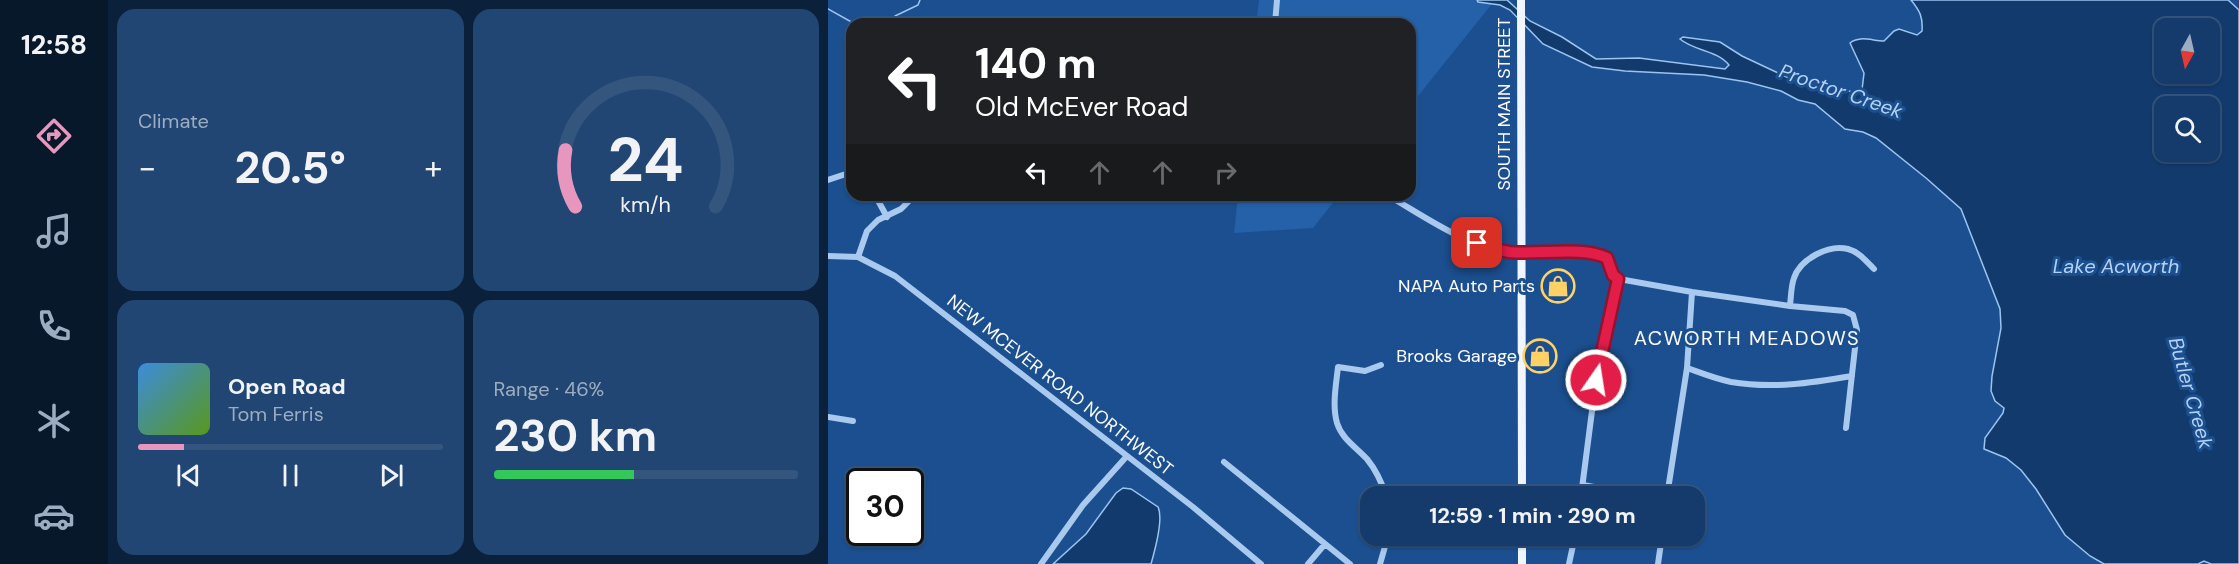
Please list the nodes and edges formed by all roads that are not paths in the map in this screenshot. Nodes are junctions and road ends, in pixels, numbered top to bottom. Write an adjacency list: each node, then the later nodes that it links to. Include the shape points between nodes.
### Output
1 (1276, 0): 3 (street)
2 (1521, 2): 10 (main road, SOUTH MAIN STREET)
3 (1275, 18)
4 (846, 174): 5 (street)
5 (828, 180)
6 (878, 201): 9 (street)
7 (909, 201): 9 (street)
8 (1398, 201): 10 (street, via 1477,243)
9 (887, 217): 12 (street, via 867,231)
10 (1521, 252): 14 (street, via 1600,255 1608,260); 27 (main road, SOUTH MAIN STREET)
11 (828, 256): 12 (street, NEW MCEVER ROAD NORTHWEST)
12 (858, 257): 23 (street, NEW MCEVER ROAD NORTHWEST, via 895,276)
13 (1874, 269): 16 (street, via 1860,254 1847,248 1816,254 1801,265 1794,278)
14 (1618, 279): 15 (street); 25 (street, via 1596,380)
15 (1692, 292): 16 (street); 18 (street)
16 (1790, 306): 19 (street, via 1853,315 1857,330)
17 (1382, 365): 26 (street, via 1365,371 1338,367 1335,402 1341,431 1374,469)
18 (1687, 368): 19 (street, via 1730,381 1771,386); 29 (street)
19 (1852, 376): 22 (street)
20 (828, 417): 21 (street)
21 (853, 421)
22 (1846, 428)
23 (1127, 456): 35 (street, via 1083,505); 36 (street, NEW MCEVER ROAD NORTHWEST)
24 (1224, 462): 30 (street)
25 (1583, 485): 28 (street)
26 (1382, 486)
27 (1522, 486)
28 (1589, 486)
29 (1669, 486)
30 (1325, 544): 37 (street); 38 (street)
31 (1385, 546): 39 (street)
32 (1522, 546): 40 (main road)
33 (1573, 546): 41 (street)
34 (1661, 546): 42 (street)
35 (1041, 564)
36 (1261, 564)
37 (1308, 564)
38 (1350, 564)
39 (1380, 564)
40 (1522, 564)
41 (1569, 564)
42 (1658, 564)

